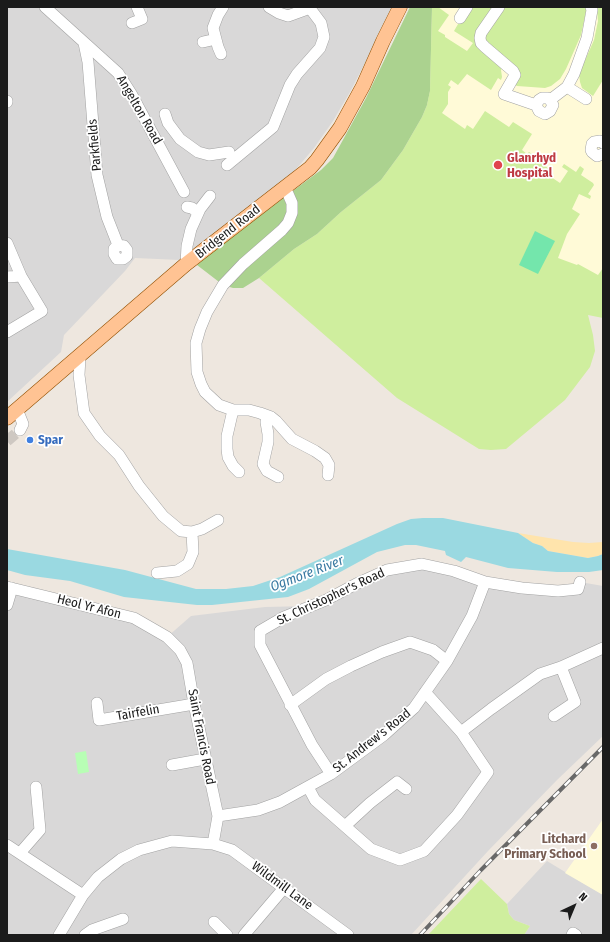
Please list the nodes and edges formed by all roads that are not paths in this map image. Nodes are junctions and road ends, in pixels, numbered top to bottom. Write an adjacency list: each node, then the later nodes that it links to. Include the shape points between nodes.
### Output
1 (45, 7): 14 (street, Angelton Road)
2 (137, 7): 11 (street)
3 (223, 7): 12 (street, via 213,28)
4 (269, 7): 9 (street, via 288,16)
5 (400, 7): 21 (main road, Bridgend Road, via 340,128 310,168)
6 (467, 7): 10 (street)
7 (499, 7): 16 (street, via 480,38 485,48 515,75 504,94 536,105 542,98 550,100)
8 (591, 7): 16 (street, via 587,38)
9 (310, 8): 18 (street, via 320,23 324,37 320,48 290,85 273,128 229,156 209,155 198,152 180,139 168,123)
10 (460, 18)
11 (140, 23)
12 (216, 39): 13 (street); 15 (street)
13 (203, 42)
14 (84, 43): 22 (street, Angelton Road, via 118,73); 27 (street, Parkfields, via 88,62 97,175 107,217)
15 (221, 54)
16 (567, 86): 17 (street)
17 (586, 99)
18 (165, 114)
19 (603, 143): 20 (street, via 594,142 591,150 597,156)
20 (603, 154)
21 (285, 187): 28 (main road, Bridgend Road); 33 (street, via 292,203 288,223 223,285 208,312 196,343 197,372 205,392 219,405)
22 (184, 192)
23 (210, 196): 25 (street)
24 (187, 207): 25 (street)
25 (198, 213): 28 (street, via 189,238)
26 (7, 243): 29 (street)
27 (118, 245)
28 (186, 264): 32 (main road, Bridgend Road)
29 (21, 276): 30 (street); 31 (street, via 42,311)
30 (7, 277)
31 (7, 332)
32 (80, 357): 34 (main road, Bridgend Road); 41 (street, via 79,375 84,413 100,436 119,454 139,486 163,516 181,531)
33 (231, 409): 35 (street, via 249,410); 37 (street, via 227,449 231,462)
34 (12, 414): 36 (street, via 23,424)
35 (267, 416): 38 (street, via 276,421 292,439 325,458 329,465); 39 (street, via 268,442 263,464 267,471)
36 (20, 430)
37 (239, 472)
38 (328, 475)
39 (278, 477)
40 (218, 520): 41 (street)
41 (192, 532): 42 (street, via 193,552 188,564 177,572)
42 (157, 574)
43 (485, 582): 44 (street, St. Christopher's Road, via 558,591 578,589); 49 (street, St. Andrew's Road, via 472,616); 54 (street, St. Christopher's Road, via 454,571 422,564 387,570 284,617 260,631 260,645)
44 (580, 582)
45 (10, 587): 46 (street); 47 (street, Heol Yr Afon, via 134,618)
46 (7, 605)
47 (167, 637): 53 (street, Saint Francis Road, via 180,650 187,662)
48 (603, 648): 50 (street)
49 (447, 661): 51 (street, St. Andrew's Road); 54 (street, via 433,650 410,642 382,652 326,679)
50 (560, 667): 55 (street, via 575,702); 56 (street, via 540,674)
51 (425, 692): 56 (street); 59 (street, St. Andrew's Road, via 414,708 384,735)
52 (97, 703): 53 (street, Tairfelin, via 99,720)
53 (194, 704): 57 (street, Saint Francis Road)
54 (290, 705): 59 (street, St. Christopher's Road, via 312,746)
55 (554, 716)
56 (461, 732): 64 (street, via 488,772 457,815 424,851 400,860 371,849)
57 (205, 759): 58 (street); 63 (street, Saint Francis Road)
58 (172, 765)
59 (331, 774): 61 (street, St. Andrew's Road)
60 (36, 787): 67 (street, via 40,830)
61 (308, 787): 63 (street, St. Andrew's Road, via 258,810); 64 (street, via 315,800)
62 (406, 789): 64 (street, via 397,782)
63 (218, 816): 65 (street, Saint Francis Road)
64 (345, 826)
65 (213, 844): 68 (street, Wildmill Lane, via 232,850); 69 (street, Wildmill Lane, via 172,840 139,850 121,859 98,877)
66 (7, 845): 67 (street)
67 (20, 853): 69 (street)
68 (284, 888): 75 (street); 76 (street, Wildmill Lane)
69 (83, 895): 72 (street, Wildmill Lane)
70 (123, 919): 73 (street)
71 (214, 922): 74 (street)
72 (59, 935)
73 (84, 935)
74 (227, 935)
75 (244, 935)
76 (346, 935)
77 (572, 935): 78 (street)
78 (576, 935)

